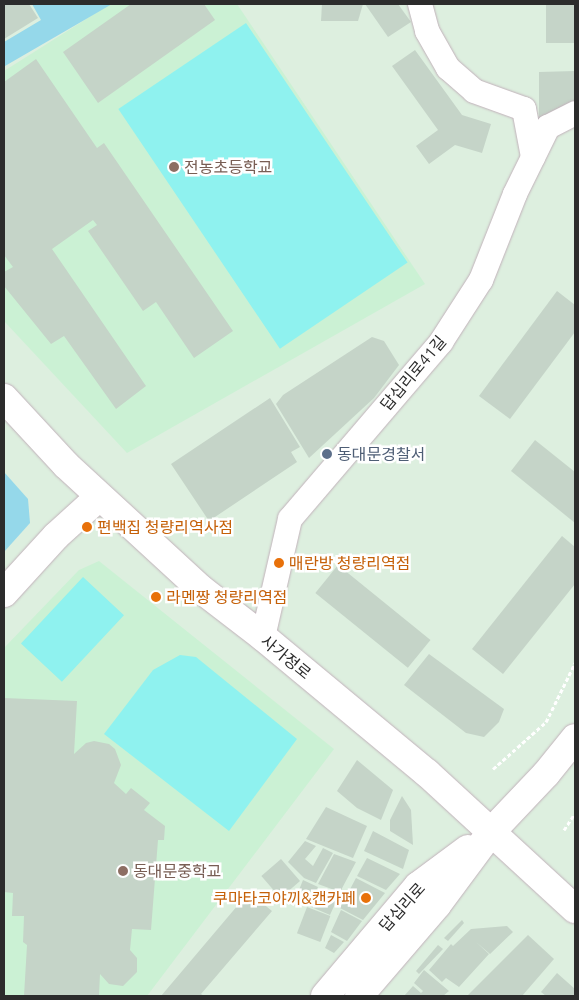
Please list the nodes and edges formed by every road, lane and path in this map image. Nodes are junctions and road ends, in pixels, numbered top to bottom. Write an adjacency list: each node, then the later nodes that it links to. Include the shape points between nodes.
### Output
1 (420, 4): 3 (street, via 427,31 448,68 474,91 524,109)
2 (575, 113): 3 (street, 답십리로41길, via 548,128)
3 (533, 157): 7 (street, 답십리로41길, via 481,280 441,342 290,520)
4 (4, 398): 5 (main road, 사가정로)
5 (99, 497): 6 (main road, via 56,536); 7 (main road, 사가정로, via 202,590)
6 (4, 593)
7 (264, 637): 13 (main road, 사가정로, via 427,773)
8 (575, 663): 10 (path, via 546,722)
9 (575, 738): 13 (main road, 답십리로)
10 (493, 769)
11 (575, 813): 12 (path)
12 (564, 830)
13 (491, 832): 14 (main road, 사가정로); 15 (main road, 답십리로, via 418,886); 16 (main road, 답십리로, via 437,905)
14 (575, 909)
15 (325, 996)
16 (359, 996)

